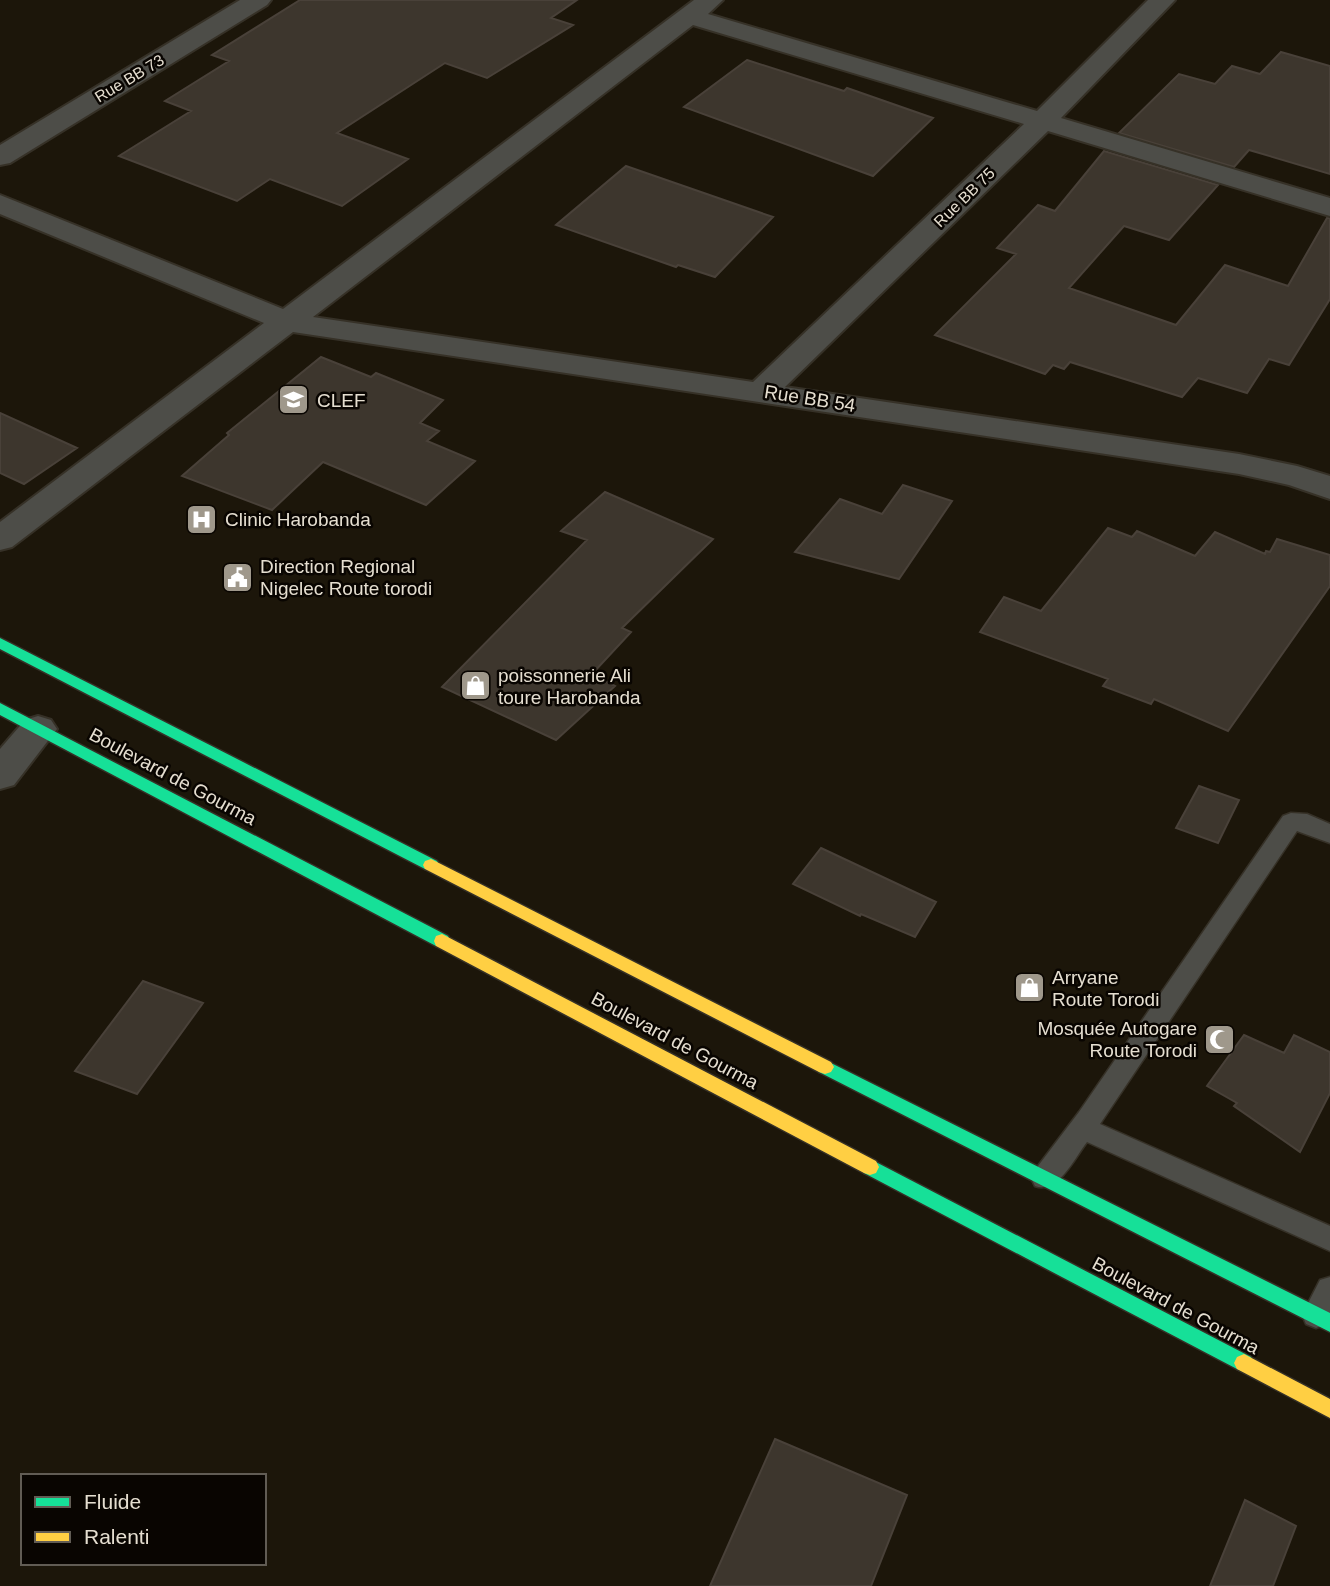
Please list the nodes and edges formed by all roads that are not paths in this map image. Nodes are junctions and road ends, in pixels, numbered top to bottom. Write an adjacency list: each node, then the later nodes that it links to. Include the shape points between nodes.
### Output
1 (258, 0): 5 (street, Rue BB 73)
2 (1163, 0): 4 (street, Rue BB 75)
3 (699, 8): 4 (street); 8 (street)
4 (1043, 121): 7 (street); 9 (street, Rue BB 75)
5 (0, 157)
6 (0, 204): 8 (street, Rue BB 54)
7 (1330, 207)
8 (287, 322): 9 (street, Rue BB 54); 11 (street)
9 (762, 391): 10 (street, Rue BB 54, via 1266,468)
10 (1330, 488)
11 (0, 539)
12 (0, 643): 18 (highway, Boulevard de Gourma)
13 (0, 708): 14 (highway, Boulevard de Gourma)
14 (38, 729): 15 (street); 22 (highway, Boulevard de Gourma)
15 (0, 775)
16 (1330, 834): 17 (lane, via 1307,823 1290,822)
17 (1082, 1128): 18 (lane); 19 (lane)
18 (1044, 1178): 21 (highway, Boulevard de Gourma)
19 (1330, 1239)
20 (1330, 1289): 21 (lane)
21 (1323, 1319)
22 (1330, 1409)

